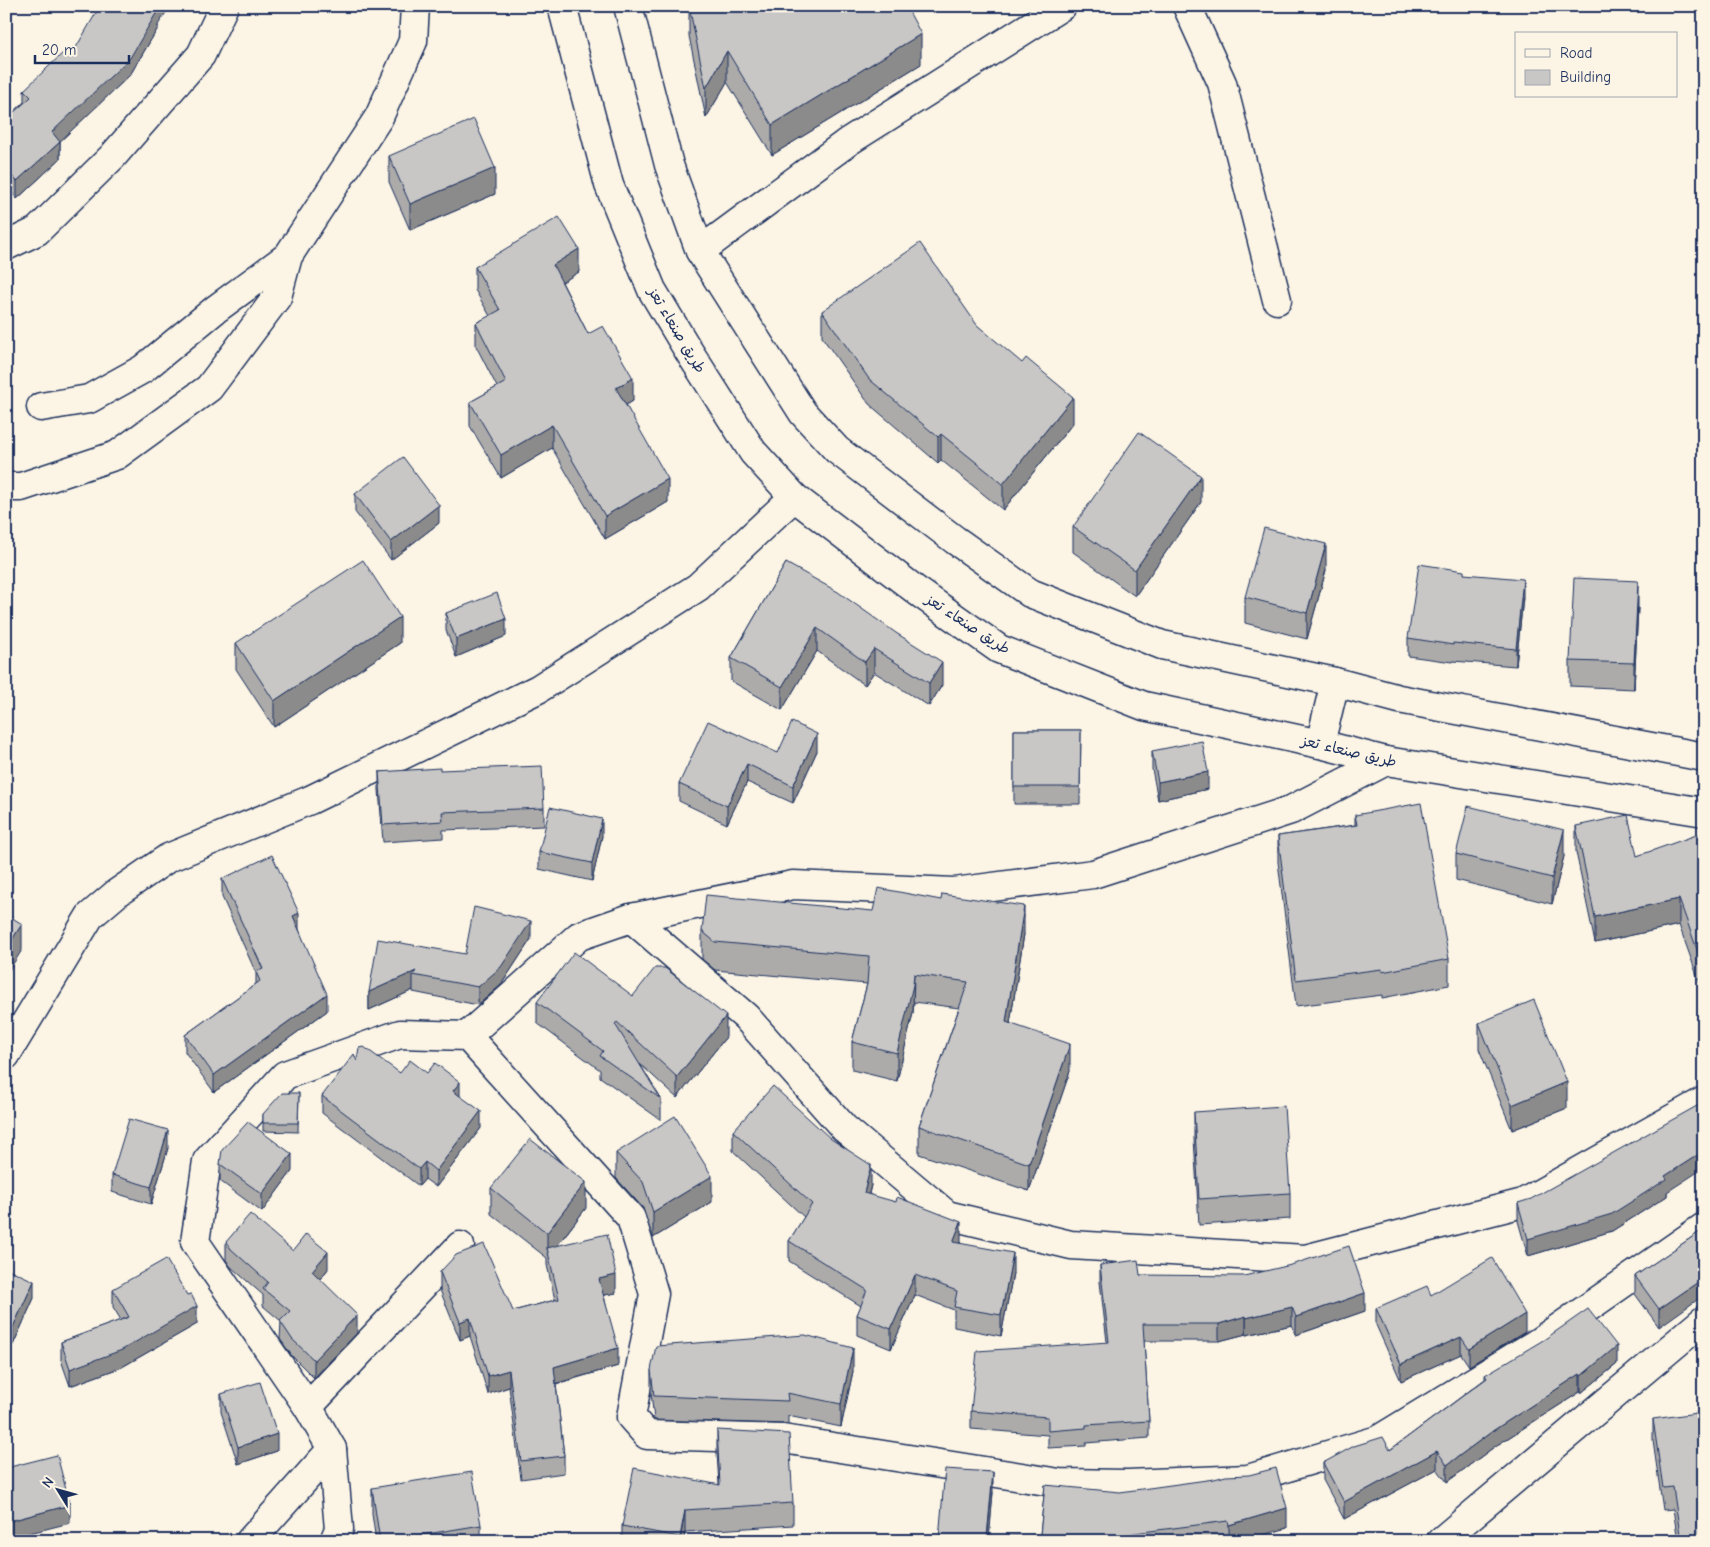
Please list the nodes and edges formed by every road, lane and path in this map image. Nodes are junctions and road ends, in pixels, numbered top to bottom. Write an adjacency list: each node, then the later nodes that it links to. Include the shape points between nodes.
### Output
1 (224, 6): 7 (main road, via 201,55 112,157 37,231)
2 (415, 6): 9 (main road, via 413,41 379,117)
3 (562, 6): 13 (main road, طريق صنعاء تعز, via 610,185 652,290 753,452)
4 (628, 6): 8 (main road, via 669,165)
5 (1062, 6): 8 (main road, via 849,142)
6 (1187, 6): 10 (main road, via 1222,83)
7 (6, 246)
8 (700, 251): 14 (main road, via 803,413 837,450 1030,593 1162,645)
9 (288, 256): 11 (main road, via 142,369 89,400); 12 (main road, via 278,297 209,388 117,455 21,487)
10 (1277, 300)
11 (41, 408)
12 (6, 487)
13 (794, 497): 15 (main road, طريق صنعاء تعز, via 999,649 1144,706); 21 (main road, via 698,587 538,689 310,800 168,858 117,892 90,916)
14 (1335, 682): 15 (main road); 16 (main road, via 1399,699)
15 (1320, 744): 17 (main road, طريق صنعاء تعز)
16 (1704, 757)
17 (1386, 761): 18 (main road, طريق صنعاء تعز); 19 (main road, via 1291,810 1093,874 954,892 794,885)
18 (1704, 812)
19 (631, 918): 20 (main road, via 579,936); 22 (main road, via 746,1017 844,1128 947,1216 1071,1245 1305,1259 1523,1203)
20 (467, 1036): 23 (main road, via 631,1218 654,1294 631,1417 647,1435 783,1439 1059,1483 1248,1479 1378,1440 1537,1343); 26 (main road, via 400,1034 285,1075 207,1161 195,1242)
21 (6, 1055)
22 (1704, 1101)
23 (1704, 1227)
24 (460, 1246): 26 (main road)
25 (1704, 1320): 30 (main road)
26 (308, 1407): 27 (main road)
27 (332, 1449): 28 (main road); 29 (main road, via 339,1529)
28 (250, 1541)
29 (334, 1541)
30 (1441, 1541)

